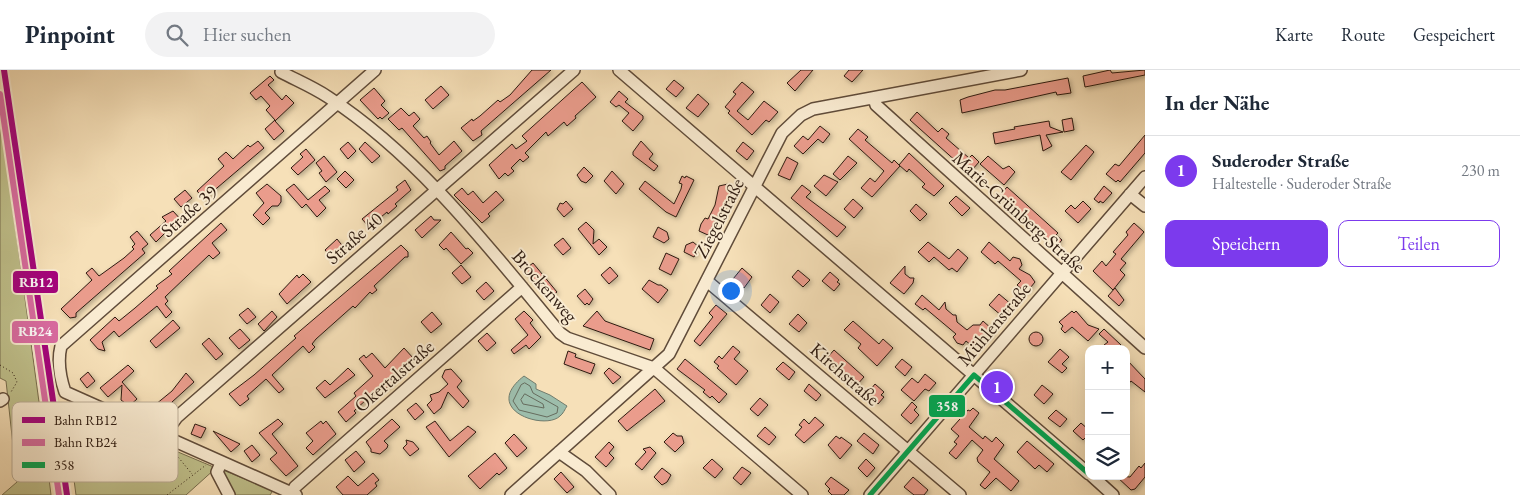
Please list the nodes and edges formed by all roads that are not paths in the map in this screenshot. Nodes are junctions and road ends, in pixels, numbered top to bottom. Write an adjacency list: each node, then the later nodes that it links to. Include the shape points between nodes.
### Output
1 (375, 70): 7 (street, Straße 39)
2 (574, 70): 10 (street, Straße 40)
3 (619, 70): 9 (street)
4 (1021, 70): 6 (street, Ziegelstraße)
5 (281, 72): 7 (street, Brockenweg)
6 (874, 98): 9 (street, Ziegelstraße, via 801,114 782,134); 13 (street, Marie-Grünberg-Straße, via 876,105)
7 (336, 104): 10 (street, Brockenweg, via 388,143); 19 (street, Straße 39, via 61,346 58,356 65,392)
8 (1145, 177): 11 (street, Mühlenstraße)
9 (755, 187): 14 (street, Ziegelstraße); 18 (street)
10 (436, 189): 15 (street, Brockenweg); 20 (street, Straße 40)
11 (1130, 194): 12 (street); 13 (street, Mühlenstraße)
12 (1145, 206)
13 (1061, 274): 16 (street, Marie-Grünberg-Straße); 18 (street, Mühlenstraße)
14 (707, 280): 17 (street, Ziegelstraße, via 669,354); 23 (street, Kirchstraße)
15 (522, 287): 17 (street, Brockenweg, via 567,338); 27 (street, Okertalstraße)
16 (1145, 348)
17 (654, 368): 22 (street, Ziegelstraße); 31 (street, Brockenweg)
18 (974, 375): 23 (street, Mühlenstraße); 25 (street)
19 (87, 402)
20 (178, 416)
21 (178, 444): 24 (street)
22 (559, 452): 29 (street, Ziegelstraße); 30 (street, via 586,471)
23 (909, 452): 32 (street, Mühlenstraße); 33 (street, Kirchstraße)
24 (221, 463): 27 (street); 28 (street, via 217,472)
25 (1085, 471)
26 (1096, 480): 34 (street)
27 (287, 493)
28 (229, 495)
29 (511, 495)
30 (610, 495)
31 (802, 495)
32 (870, 495)
33 (960, 495)
34 (1113, 495)

